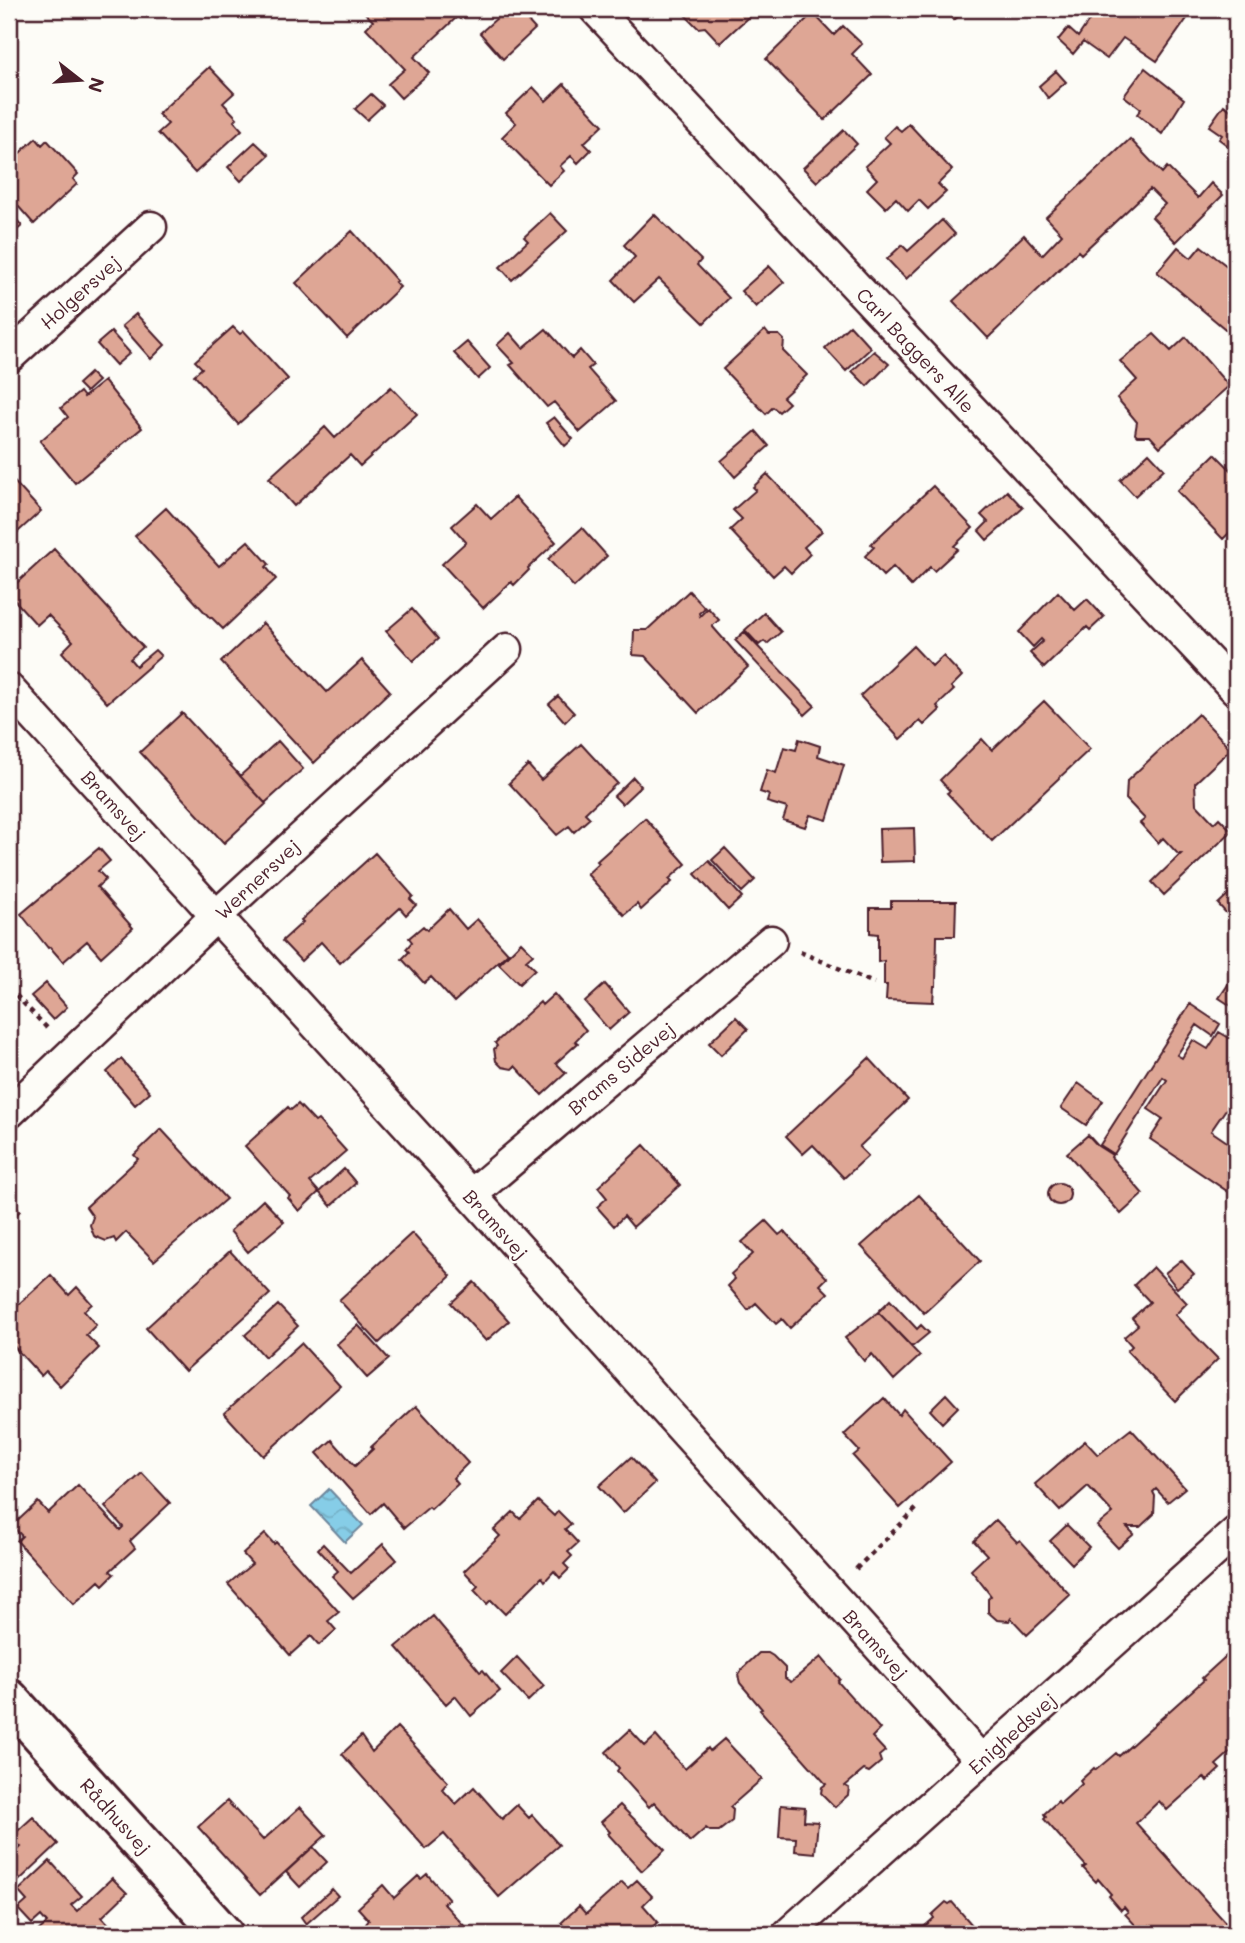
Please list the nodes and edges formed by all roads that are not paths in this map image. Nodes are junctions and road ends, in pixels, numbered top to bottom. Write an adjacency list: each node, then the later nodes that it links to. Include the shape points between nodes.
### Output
1 (595, 9): 6 (street, Carl Baggers Alle)
2 (151, 228): 3 (street, Holgersvej)
3 (9, 357)
4 (507, 649): 7 (street, Wernersvej)
5 (9, 689): 7 (street, Bramsvej)
6 (1236, 690)
7 (216, 916): 9 (street, Wernersvej); 10 (street, Bramsvej)
8 (771, 941): 10 (street, Brams Sidevej)
9 (9, 1113)
10 (471, 1195): 13 (street, Bramsvej)
11 (1236, 1532): 13 (street, Enighedsvej)
12 (9, 1699): 14 (street, Rådhusvej)
13 (981, 1760): 15 (street, Enighedsvej)
14 (223, 1934)
15 (788, 1934)

